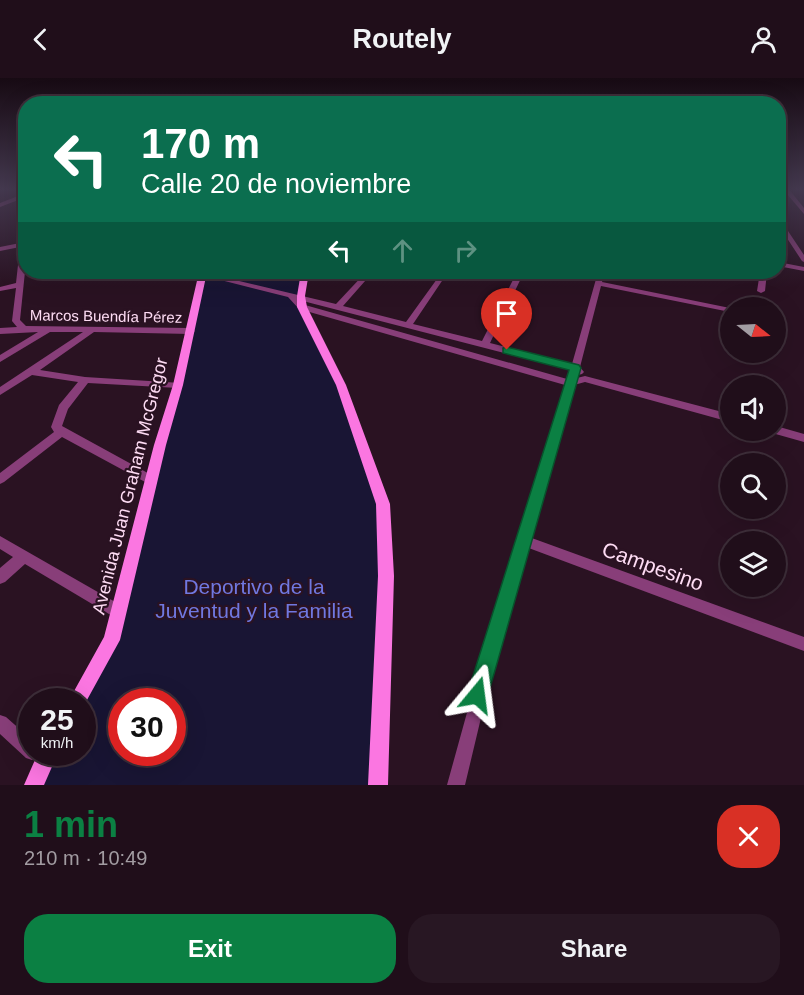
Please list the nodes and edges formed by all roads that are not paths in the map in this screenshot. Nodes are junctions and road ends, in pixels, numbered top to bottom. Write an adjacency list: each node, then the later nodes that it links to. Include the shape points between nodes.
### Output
1 (786, 232): 4 (street)
2 (18, 246): 3 (street)
3 (0, 249)
4 (804, 260)
5 (786, 266): 6 (street)
6 (804, 269)
7 (19, 279): 17 (street, Marcos Buendía Pérez)
8 (198, 279): 27 (street, Avenida Juan Graham McGregor)
9 (224, 279): 20 (street)
10 (303, 279): 20 (street)
11 (364, 279): 21 (street)
12 (440, 279): 23 (street)
13 (517, 279): 29 (street)
14 (599, 279): 31 (street)
15 (608, 279): 22 (street)
16 (762, 279): 19 (street)
17 (18, 285): 18 (street); 24 (street, Marcos Buendía Pérez, via 16,321)
18 (0, 289)
19 (761, 291)
20 (298, 300): 21 (street); 35 (street); 55 (street, via 341,385 383,504 386,576)
21 (338, 307): 23 (street)
22 (720, 307)
23 (408, 325): 29 (street)
24 (24, 329): 25 (street, Marcos Buendía Pérez); 28 (street)
25 (47, 330): 26 (street, Marcos Buendía Pérez); 30 (street)
26 (93, 330): 27 (street, Marcos Buendía Pérez); 32 (street)
27 (191, 330): 36 (street, Avenida Juan Graham McGregor)
28 (0, 331)
29 (484, 345): 31 (street)
30 (0, 359)
31 (575, 368): 33 (street); 35 (street)
32 (29, 372): 34 (street); 37 (street)
33 (585, 379): 35 (street); 38 (street)
34 (85, 380): 36 (street); 39 (street, via 63,408 56,427)
35 (569, 383): 44 (street)
36 (178, 385): 43 (street, Avenida Juan Graham McGregor)
37 (0, 392)
38 (720, 415)
39 (61, 432): 42 (street); 43 (street)
40 (786, 433): 41 (street)
41 (804, 438)
42 (0, 479)
43 (151, 480): 48 (street, Avenida Juan Graham McGregor)
44 (522, 540): 49 (street, Campesino); 56 (street, via 477,695)
45 (0, 542): 46 (street)
46 (24, 556): 47 (street); 48 (street)
47 (0, 578)
48 (119, 612): 50 (street, Avenida Juan Graham McGregor, via 112,640)
49 (804, 644)
50 (85, 688)
51 (0, 723): 52 (street)
52 (18, 738)
53 (37, 766): 54 (street)
54 (34, 785)
55 (378, 785)
56 (456, 785)

